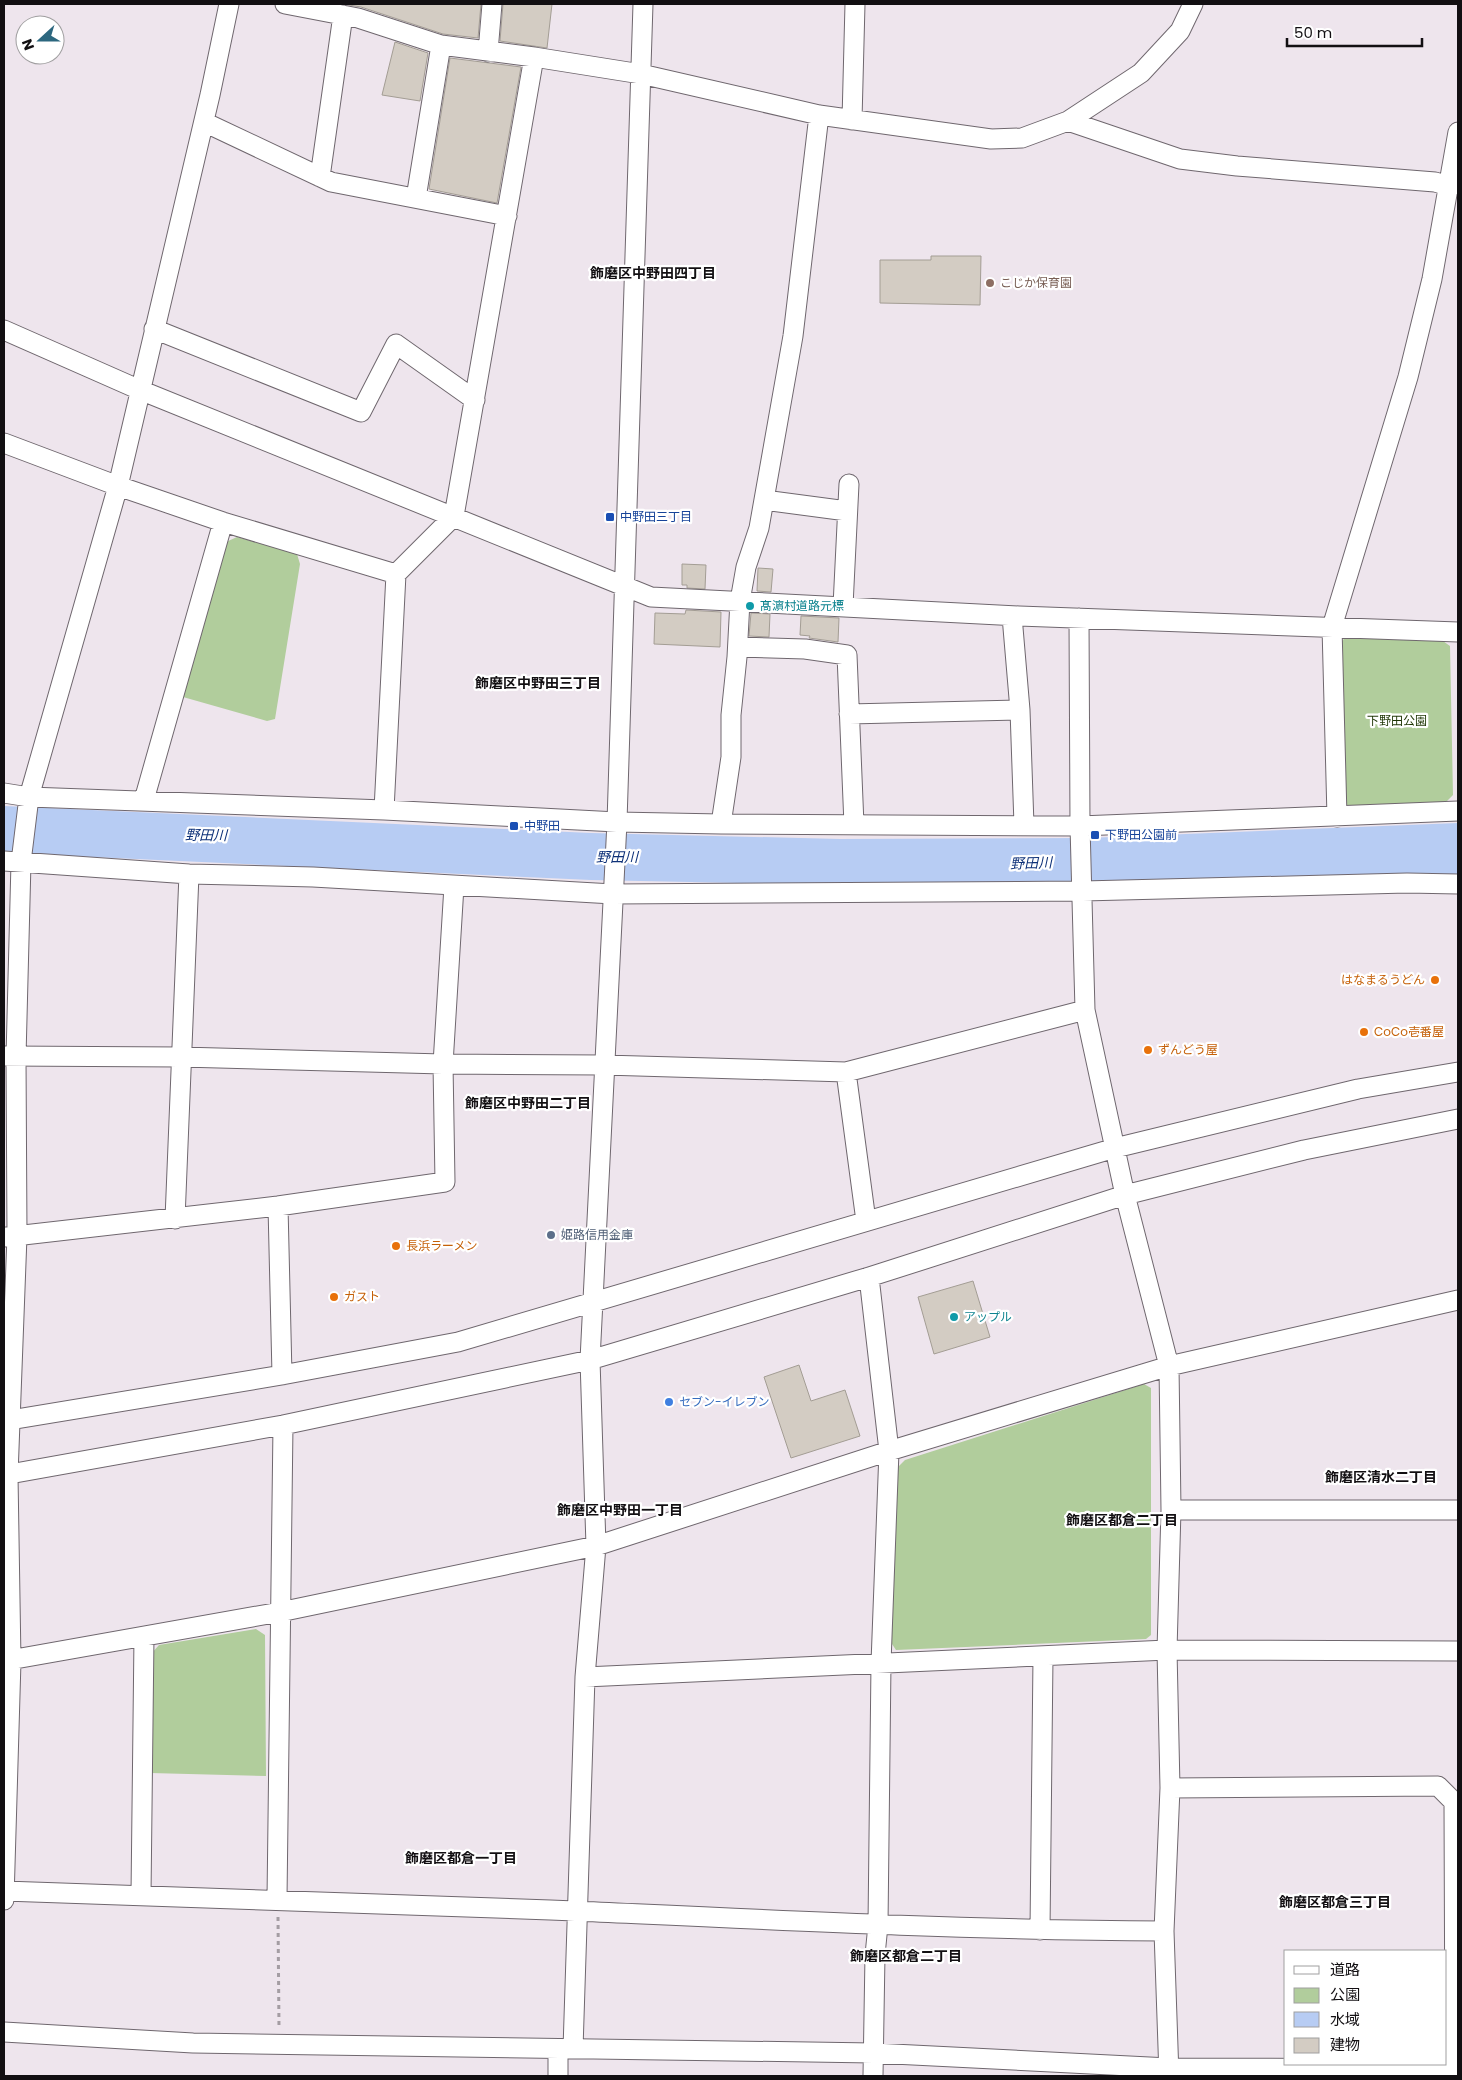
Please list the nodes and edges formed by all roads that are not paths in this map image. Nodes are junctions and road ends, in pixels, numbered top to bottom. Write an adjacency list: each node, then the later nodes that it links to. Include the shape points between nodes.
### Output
1 (229, 4): 15 (street)
2 (284, 4): 7 (street)
3 (492, 4): 9 (street)
4 (643, 4): 11 (street)
5 (855, 4): 13 (street)
6 (1193, 4): 14 (street, via 1180,31 1141,73)
7 (353, 13): 8 (street); 17 (street)
8 (441, 45): 9 (street); 19 (street)
9 (488, 52): 10 (street)
10 (534, 57): 11 (street); 20 (street)
11 (641, 74): 12 (street); 33 (street)
12 (820, 115): 13 (street); 28 (street, via 793,336)
13 (852, 120): 14 (street, via 991,139 1022,138)
14 (1068, 121): 18 (street, via 1180,159)
15 (204, 122): 17 (street); 21 (street)
16 (1458, 132): 18 (street)
17 (320, 178): 19 (street)
18 (1453, 185): 38 (street, via 1408,377)
19 (416, 198): 20 (street)
20 (507, 216): 24 (street)
21 (154, 329): 23 (street); 24 (street, via 360,412 396,344)
22 (4, 330): 23 (street)
23 (140, 390): 27 (street); 30 (street)
24 (475, 400): 30 (street)
25 (4, 443): 27 (street)
26 (849, 484): 29 (street)
27 (118, 486): 31 (street); 44 (street)
28 (764, 500): 29 (street); 34 (street)
29 (847, 511): 35 (street)
30 (454, 516): 32 (street); 33 (street)
31 (223, 522): 32 (street); 45 (street)
32 (396, 574): 46 (street)
33 (624, 585): 34 (street, via 651,597); 49 (street)
34 (740, 602): 35 (street); 40 (street)
35 (843, 606): 36 (street)
36 (1012, 616): 37 (street); 41 (street)
37 (1079, 618): 38 (street); 53 (street)
38 (1332, 626): 39 (street); 48 (street)
39 (1458, 632)
40 (738, 647): 42 (street, via 805,649 847,655); 50 (street, via 731,715 731,757)
41 (1020, 710): 42 (street); 52 (street)
42 (849, 714): 51 (street)
43 (4, 794): 44 (street)
44 (29, 797): 45 (street); 54 (street)
45 (144, 800): 46 (street)
46 (384, 810): 49 (street)
47 (1458, 811): 48 (street)
48 (1337, 816): 53 (street)
49 (616, 822): 50 (street); 59 (street)
50 (721, 824): 51 (street)
51 (854, 825): 52 (street)
52 (1024, 826): 53 (street)
53 (1080, 826): 58 (street)
54 (12, 861): 55 (street); 61 (street)
55 (189, 874): 57 (street, via 313,877); 62 (street)
56 (1458, 884): 58 (street)
57 (454, 886): 59 (street); 63 (street)
58 (1083, 891): 59 (street); 60 (street)
59 (613, 894): 64 (street)
60 (1085, 1010): 65 (street); 68 (street)
61 (10, 1056): 62 (street); 73 (street)
62 (181, 1057): 63 (street); 71 (street)
63 (443, 1064): 64 (street); 70 (street, via 444,1182)
64 (604, 1065): 65 (street); 76 (street)
65 (846, 1072): 72 (street)
66 (1458, 1072): 68 (street, via 1358,1089)
67 (1458, 1119): 69 (street, via 1304,1150)
68 (1114, 1148): 69 (street); 72 (street)
69 (1125, 1195): 74 (street); 78 (street)
70 (278, 1206): 71 (street); 79 (street)
71 (174, 1219): 73 (street)
72 (866, 1221): 76 (street)
73 (10, 1237): 80 (street)
74 (869, 1277): 77 (street); 82 (street)
75 (1458, 1300): 78 (street)
76 (593, 1304): 77 (street); 79 (street, via 458,1342)
77 (590, 1360): 81 (street); 86 (street)
78 (1169, 1366): 82 (street); 84 (street)
79 (282, 1375): 80 (street)
80 (7, 1420): 83 (street, via 9,1449)
81 (283, 1425): 83 (street); 87 (street)
82 (889, 1451): 86 (street); 93 (street)
83 (6, 1475): 92 (street)
84 (1171, 1510): 85 (street); 89 (street)
85 (1458, 1510)
86 (596, 1546): 87 (street); 94 (street)
87 (280, 1612): 88 (street); 99 (street)
88 (144, 1636): 92 (street); 98 (street)
89 (1167, 1650): 90 (street); 91 (street); 95 (street)
90 (1458, 1651)
91 (1043, 1657): 93 (street); 103 (street)
92 (7, 1661): 96 (street)
93 (881, 1663): 94 (street); 102 (street)
94 (585, 1677): 101 (street)
95 (1170, 1788): 104 (street); 108 (street, via 1438,1786 1454,1802)
96 (5, 1856): 97 (street)
97 (4, 1890): 98 (street); 100 (street)
98 (141, 1895): 99 (street)
99 (277, 1899): 101 (street)
100 (4, 1900)
101 (578, 1912): 102 (street); 106 (street)
102 (878, 1925): 103 (street); 107 (street)
103 (1040, 1930): 104 (street)
104 (1164, 1932): 109 (street)
105 (4, 2032): 106 (street, via 193,2043)
106 (566, 2049): 107 (street); 110 (street)
107 (873, 2053): 109 (street); 111 (street)
108 (1457, 2069): 109 (street)
109 (1169, 2072)
110 (558, 2076)
111 (872, 2076)

